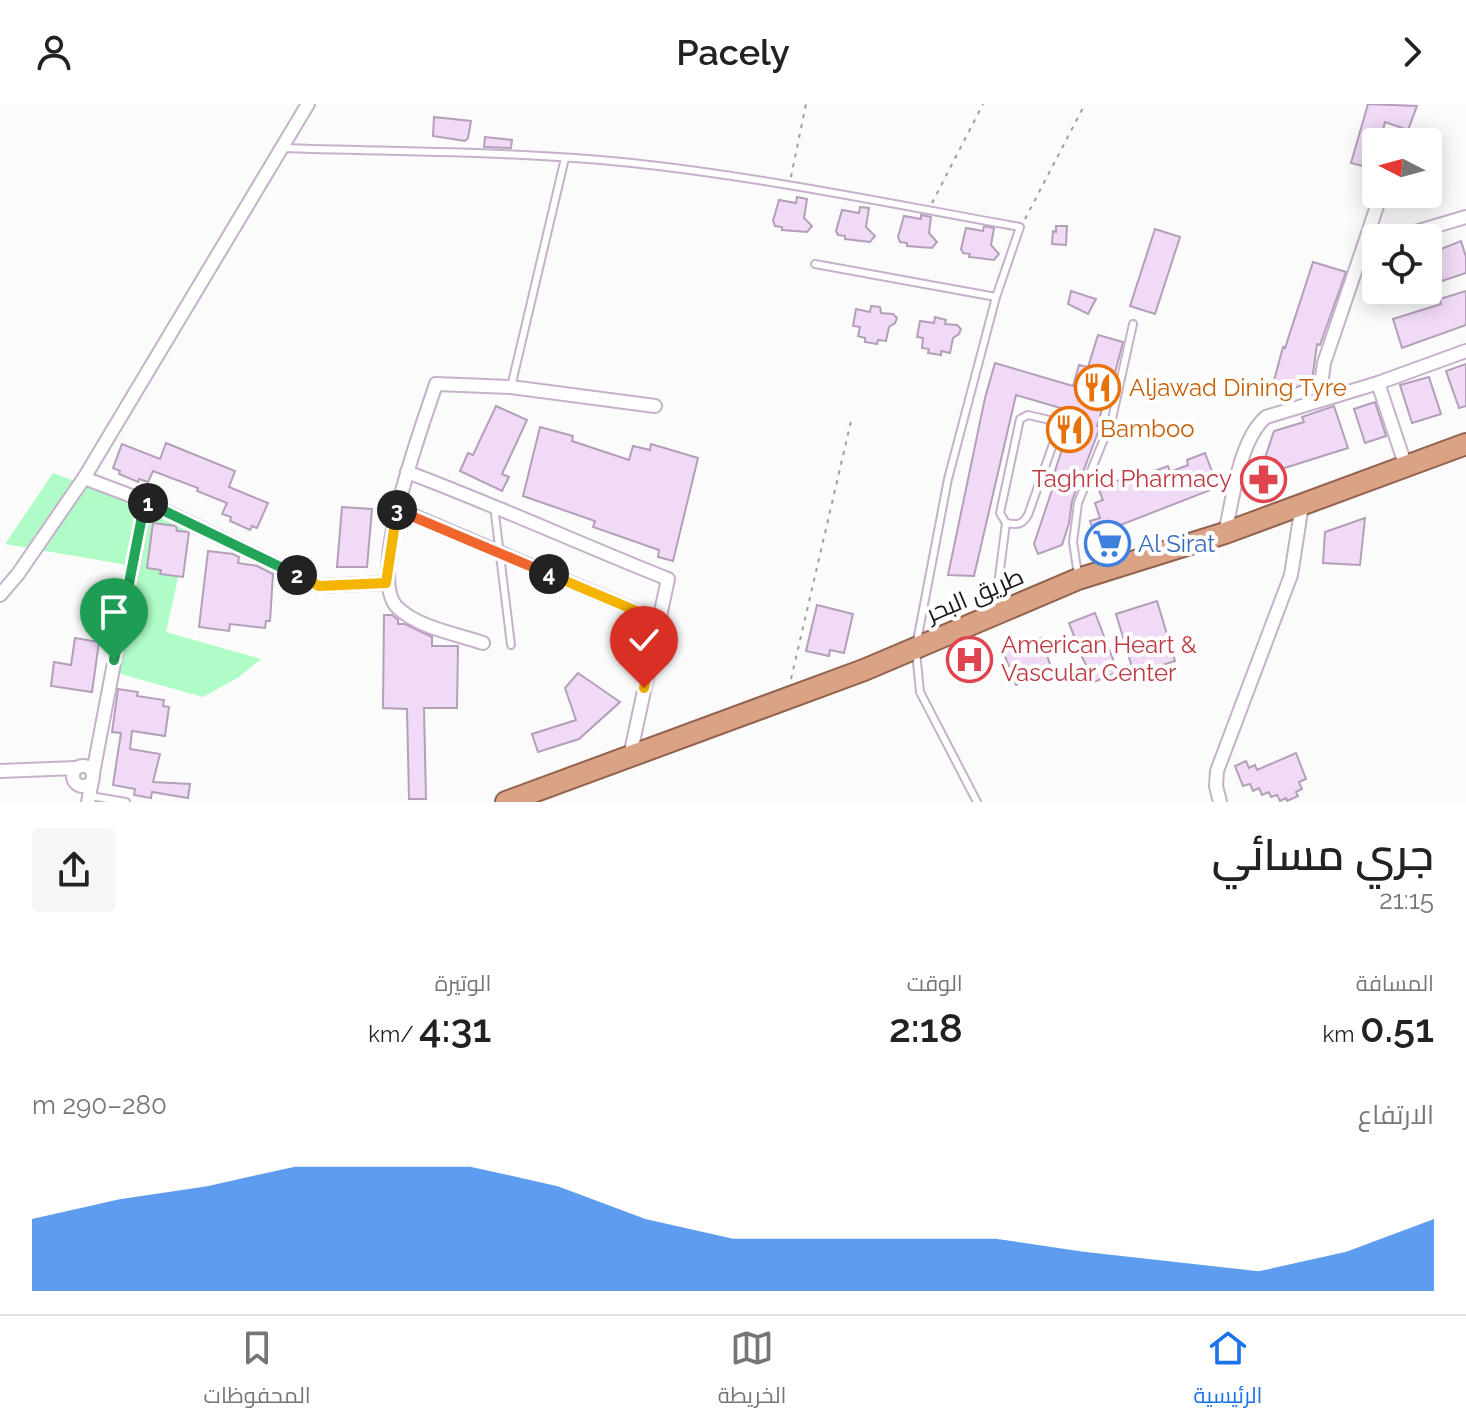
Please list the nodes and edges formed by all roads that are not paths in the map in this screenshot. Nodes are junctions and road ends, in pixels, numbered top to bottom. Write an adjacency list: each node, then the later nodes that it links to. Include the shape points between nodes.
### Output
1 (308, 104): 2 (street)
2 (282, 148): 3 (lane); 18 (street)
3 (565, 158): 8 (lane, via 789,186 1020,227); 12 (lane)
4 (1466, 217): 5 (street)
5 (1442, 224)
6 (815, 264): 8 (lane)
7 (1362, 266): 13 (street, via 1324,363)
8 (996, 297): 33 (lane, via 948,479)
9 (1133, 324): 26 (lane, via 1112,419 1078,503 1073,542)
10 (1466, 351): 11 (street)
11 (1378, 383): 13 (street); 16 (street)
12 (511, 387): 14 (street); 17 (street, via 436,384)
13 (1319, 400): 24 (street, via 1266,417 1257,425 1247,442)
14 (655, 406)
15 (1466, 444): 16 (highway, طريق البحر)
16 (1406, 467): 21 (highway, طريق البحر)
17 (407, 472): 20 (street); 22 (street)
18 (84, 478): 19 (street); 28 (street)
19 (145, 501): 27 (street, via 319,586); 34 (street)
20 (494, 505): 25 (lane); 30 (street, via 668,579)
21 (1302, 505): 24 (highway, طريق البحر); 43 (street, via 1291,575 1217,771)
22 (398, 509): 25 (street); 27 (street)
23 (1006, 523): 23 (lane, via 1000,513 1020,419 1028,415 1054,421 1058,430 1028,515 1020,525); 29 (lane)
24 (1225, 533): 26 (highway, طريق البحر)
25 (499, 553): 30 (street); 32 (lane)
26 (1078, 579): 29 (highway, طريق البحر)
27 (386, 583): 31 (street, via 396,607 414,619)
28 (0, 595)
29 (995, 615): 33 (highway, طريق البحر)
30 (658, 620): 35 (street)
31 (483, 643)
32 (511, 645)
33 (916, 648): 35 (highway, طريق البحر); 42 (lane, via 920,692)
34 (99, 739): 37 (street); 38 (street)
35 (630, 756): 41 (highway, طريق البحر)
36 (0, 771): 37 (street)
37 (76, 774): 38 (street, via 88,767); 38 (street, via 86,786); 39 (street)
38 (92, 777): 39 (street)
39 (86, 800): 40 (lane)
40 (126, 802)
41 (506, 802)
42 (977, 802)
43 (1220, 802)

